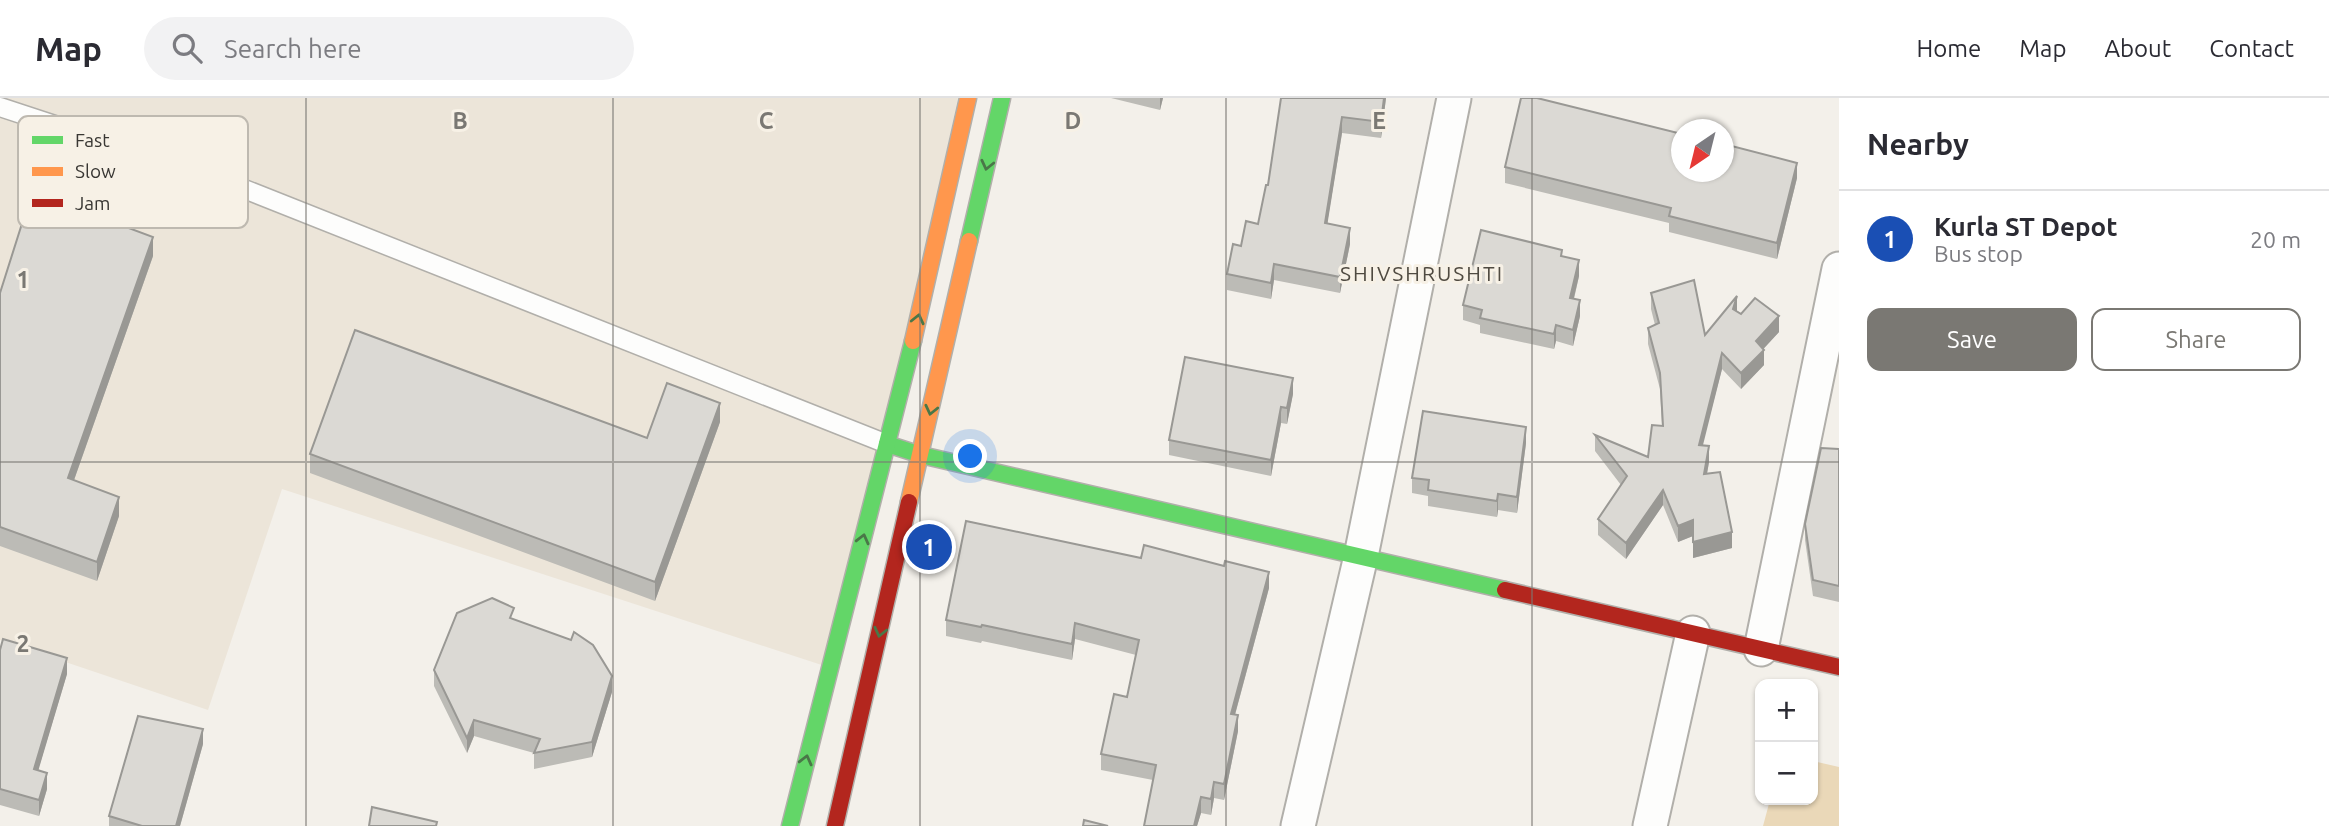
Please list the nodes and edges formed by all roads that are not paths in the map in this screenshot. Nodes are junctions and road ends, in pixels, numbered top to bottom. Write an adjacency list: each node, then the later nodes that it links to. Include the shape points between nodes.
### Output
1 (968, 98): 8 (street, one-way to 1)
2 (1002, 98): 9 (street, one-way to 9)
3 (1454, 98): 10 (street)
4 (0, 107): 5 (lane)
5 (27, 116)
6 (248, 190): 8 (lane)
7 (1839, 269): 12 (street)
8 (887, 443): 9 (street); 14 (street, one-way to 8)
9 (921, 455): 10 (street); 15 (street, one-way to 15)
10 (1361, 556): 11 (street); 16 (street)
11 (1692, 633): 12 (street); 17 (street)
12 (1760, 649): 13 (street)
13 (1839, 667)
14 (789, 826)
15 (835, 826)
16 (1298, 826)
17 (1650, 826)

